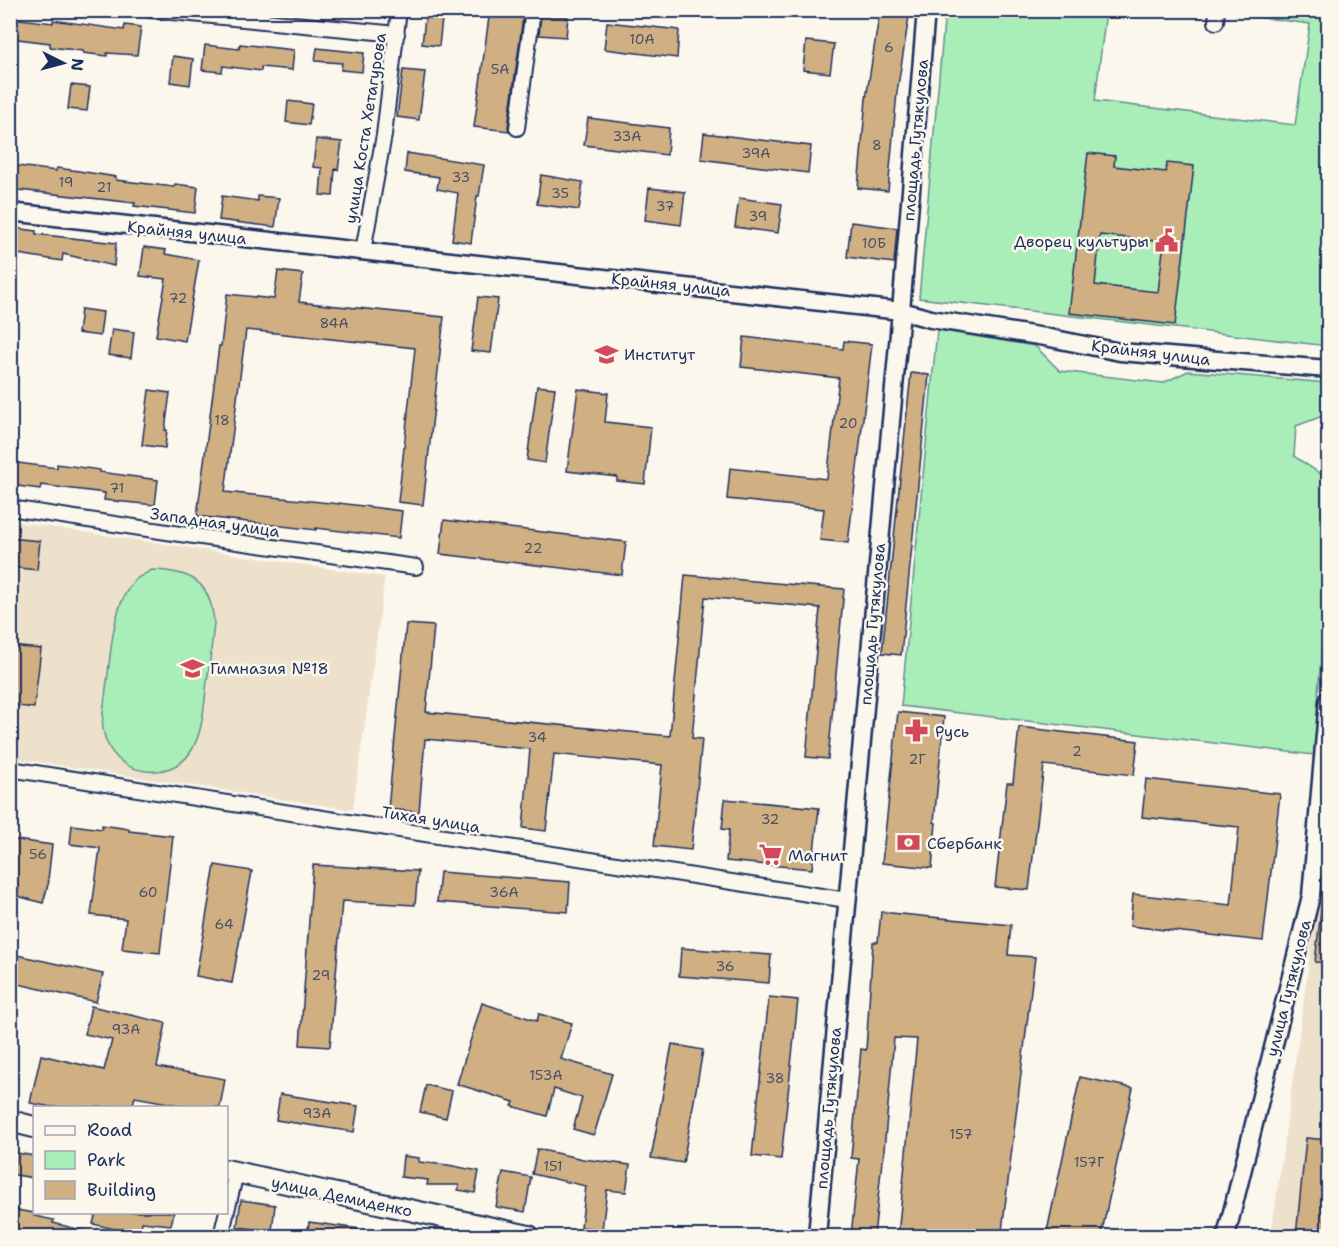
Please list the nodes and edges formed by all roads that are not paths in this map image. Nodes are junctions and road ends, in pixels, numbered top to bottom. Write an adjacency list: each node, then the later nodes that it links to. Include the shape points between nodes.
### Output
1 (151, 10): 5 (street)
2 (399, 10): 5 (street, улица Коста Хетагурова)
3 (533, 10): 6 (street)
4 (926, 10): 9 (street, площадь Гутякулова)
5 (397, 34): 8 (street, улица Коста Хетагурова)
6 (517, 128)
7 (10, 212): 8 (street, Крайняя улица)
8 (363, 251): 9 (street, Крайняя улица)
9 (901, 310): 10 (street, Крайняя улица, via 931,319 1120,352); 15 (street, площадь Гутякулова)
10 (1329, 369)
11 (10, 508): 12 (street, Западная улица)
12 (416, 567)
13 (1329, 700): 24 (street, улица Гутякулова, via 1311,896)
14 (10, 769): 15 (street, Тихая улица)
15 (847, 900): 23 (street, площадь Гутякулова)
16 (10, 1121): 17 (main road)
17 (33, 1127)
18 (231, 1171): 19 (street); 22 (main road, улица Демиденко)
19 (228, 1190)
20 (224, 1214): 21 (street)
21 (221, 1236)
22 (529, 1236)
23 (817, 1236)
24 (1226, 1236)

